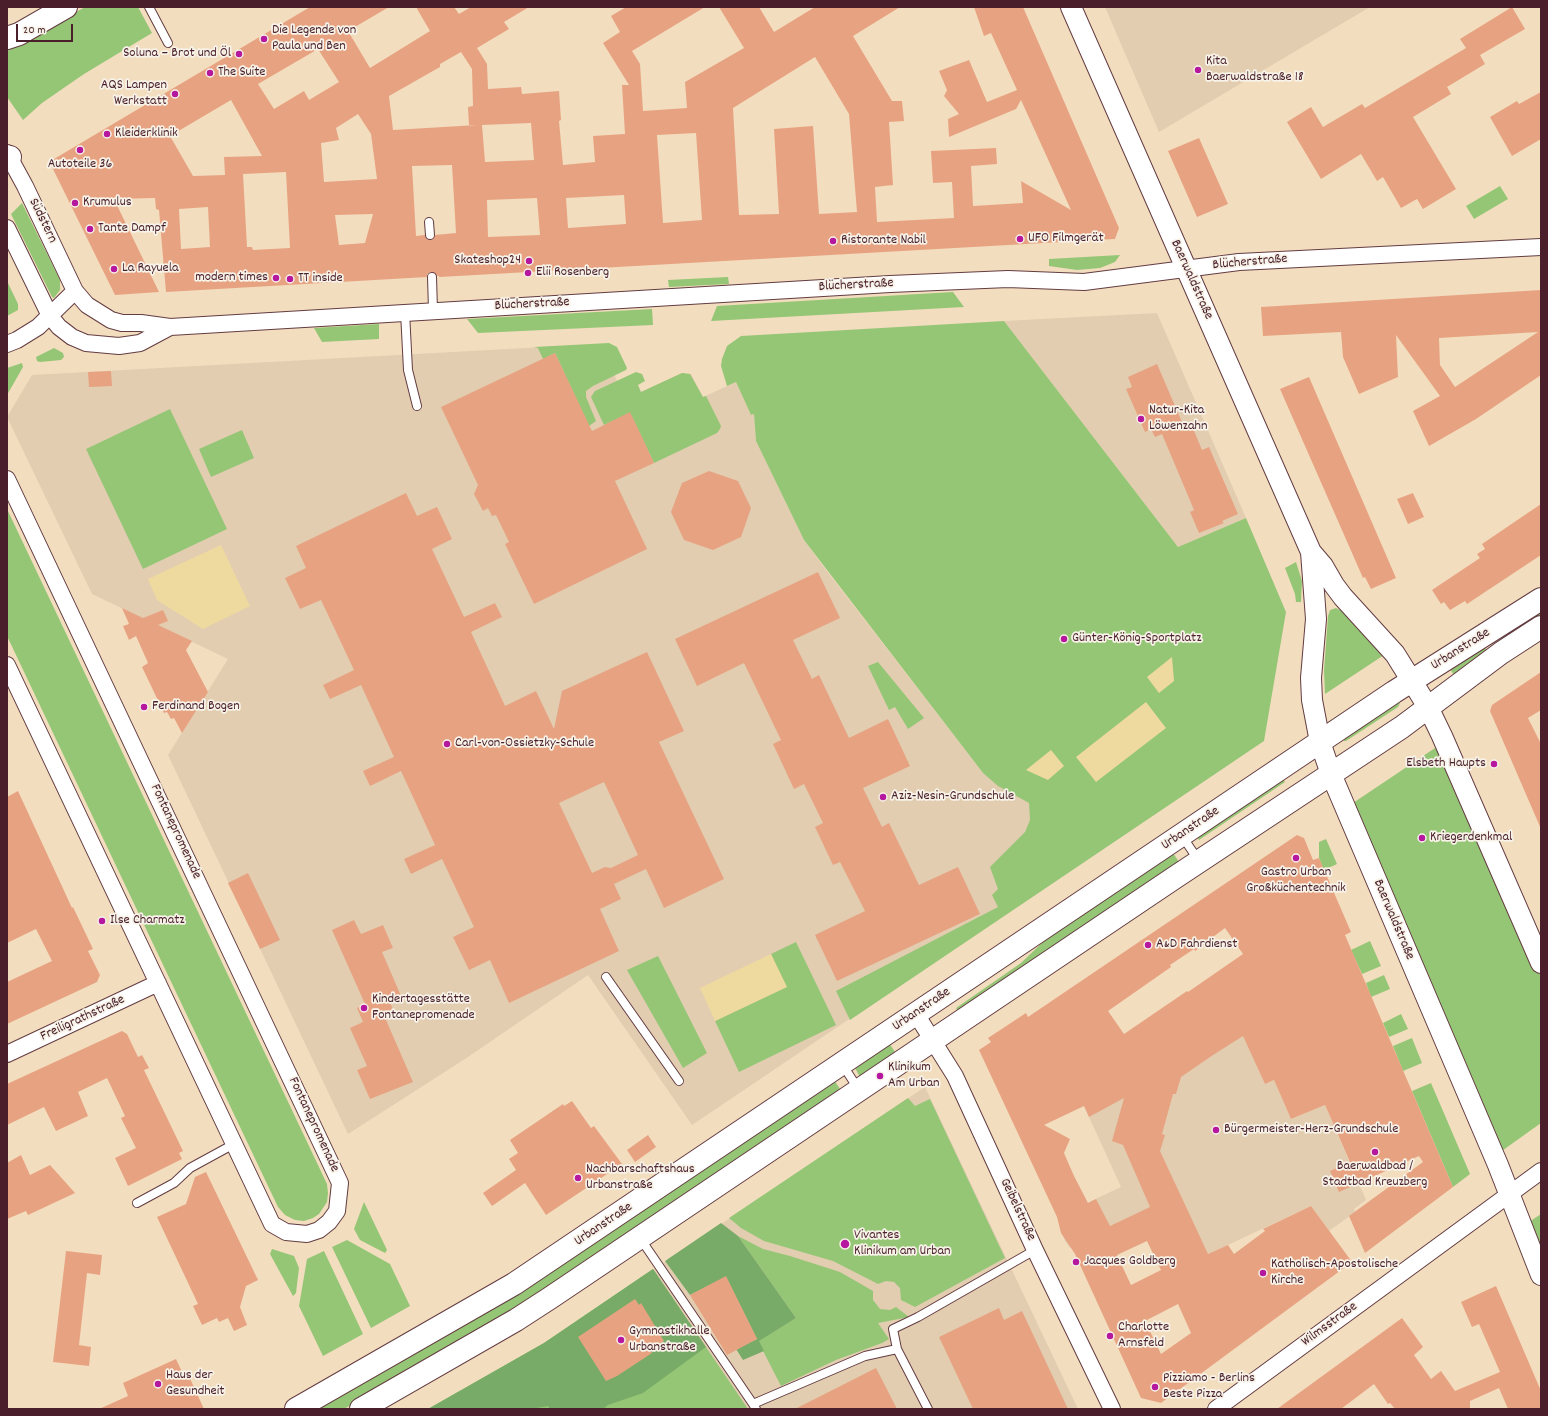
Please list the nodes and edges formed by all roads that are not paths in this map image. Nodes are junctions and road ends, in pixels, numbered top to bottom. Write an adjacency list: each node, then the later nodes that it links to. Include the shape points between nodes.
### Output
1 (66, 7): 4 (main road, via 19,34)
2 (149, 7): 5 (lane)
3 (1071, 7): 11 (street, Baerwaldstraße)
4 (7, 38)
5 (168, 43)
6 (8, 157): 13 (street, Südstern)
7 (429, 222): 9 (lane)
8 (7, 228): 16 (street)
9 (430, 235)
10 (1541, 247): 11 (street, Blücherstraße, via 1239,262)
11 (1186, 269): 14 (street, Blücherstraße, via 1084,282 1008,279 890,284); 21 (street, Baerwaldstraße)
12 (432, 277): 14 (lane)
13 (75, 291): 16 (street); 17 (street, Blücherstraße, via 87,305 111,320)
14 (433, 310): 15 (street, Blücherstraße)
15 (405, 312): 17 (street, Blücherstraße); 19 (lane, via 408,370)
16 (50, 316): 17 (street, Blücherstraße, via 72,337 103,346 140,343); 18 (street, via 38,327)
17 (170, 327)
18 (7, 344)
19 (418, 406)
20 (7, 479): 41 (street, Fontanepromenade, via 340,1183 337,1211 329,1222 319,1230 307,1234 286,1232 272,1224)
21 (1311, 552): 26 (street, Baerwaldstraße, via 1343,597 1395,654); 28 (street, Baerwaldstraße, via 1316,619 1311,678 1312,700)
22 (1541, 598): 24 (main road, Urbanstraße)
23 (1541, 627): 24 (main road, Urbanstraße)
24 (1495, 644): 26 (main road, Urbanstraße); 27 (main road, Urbanstraße)
25 (7, 665): 34 (street, Fontanepromenade)
26 (1412, 680): 27 (street, Baerwaldstraße); 28 (main road, Urbanstraße)
27 (1428, 707): 29 (main road, Urbanstraße); 32 (street, Baerwaldstraße)
28 (1320, 742): 29 (street, Baerwaldstraße); 30 (main road, Urbanstraße)
29 (1331, 774): 31 (main road, Urbanstraße); 43 (street, Baerwaldstraße)
30 (1182, 835): 31 (lane); 35 (main road, Urbanstraße)
31 (1199, 862): 36 (main road, Urbanstraße)
32 (1541, 963)
33 (606, 977): 39 (lane)
34 (158, 983): 37 (street, Freiligrathstraße); 41 (street, Fontanepromenade)
35 (916, 1014): 36 (street, Geibelstraße); 38 (main road, Urbanstraße)
36 (934, 1040): 40 (main road, Urbanstraße); 46 (street, Geibelstraße, via 955,1076)
37 (7, 1054)
38 (842, 1064): 40 (lane); 50 (main road, Urbanstraße, via 514,1284)
39 (679, 1081)
40 (859, 1090): 45 (main road, Urbanstraße)
41 (234, 1144): 44 (lane, via 190,1168 174,1183)
42 (1541, 1171): 43 (street, Wilmsstraße)
43 (1510, 1193): 47 (street, Baerwaldstraße); 54 (street, Wilmsstraße)
44 (137, 1203)
45 (640, 1238): 49 (lane); 51 (main road, Urbanstraße, via 516,1320)
46 (1035, 1250): 48 (lane, via 893,1329); 53 (street, Geibelstraße)
47 (1541, 1275)
48 (897, 1349): 49 (lane, via 865,1356); 52 (lane)
49 (754, 1406)
50 (298, 1408)
51 (361, 1409)
52 (928, 1409)
53 (1112, 1409)
54 (1216, 1409)

